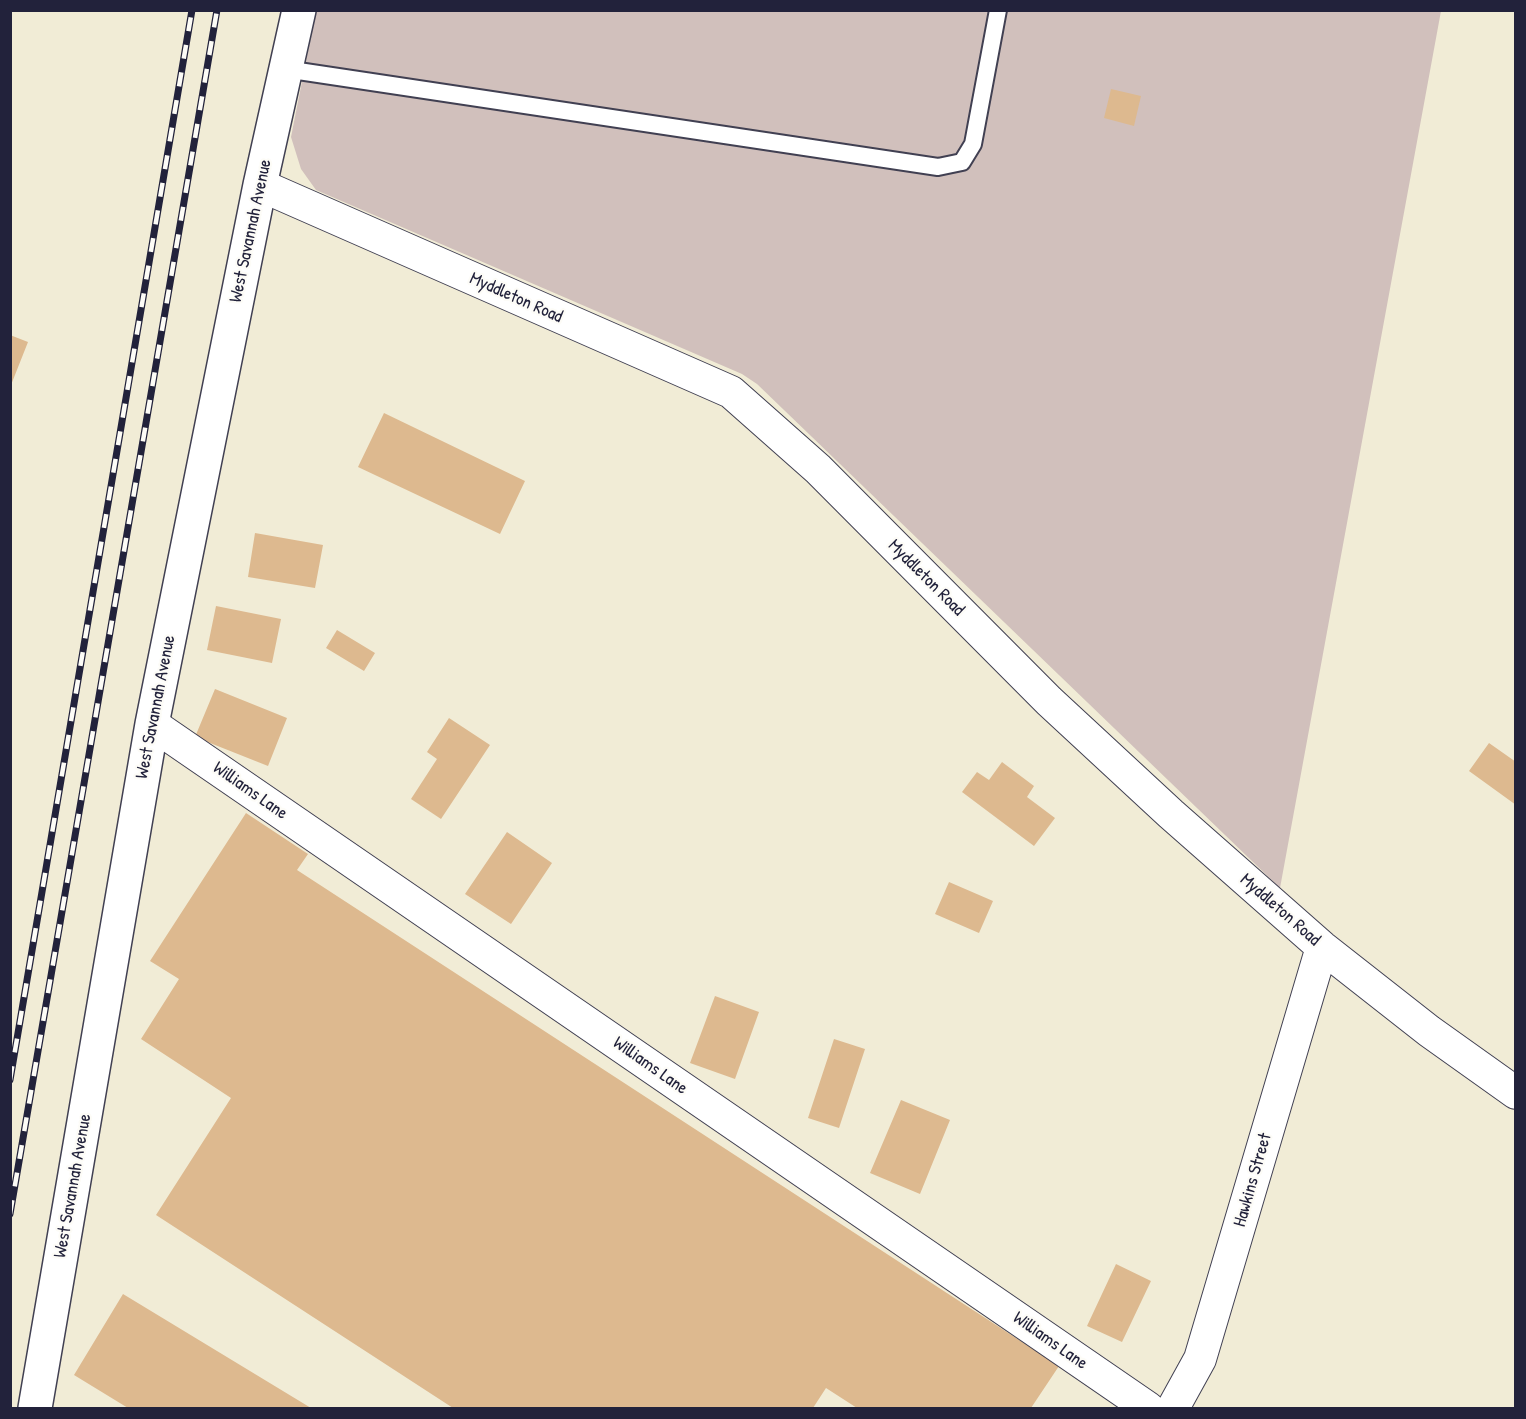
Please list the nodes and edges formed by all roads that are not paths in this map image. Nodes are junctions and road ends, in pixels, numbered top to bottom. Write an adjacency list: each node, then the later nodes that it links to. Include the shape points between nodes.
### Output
1 (298, 10): 3 (street, West Savannah Avenue)
2 (998, 10): 3 (lane, via 973,144 962,162 938,167)
3 (285, 69): 4 (street, West Savannah Avenue)
4 (260, 185): 5 (street, West Savannah Avenue); 6 (street, Myddleton Road, via 731,392 818,469 1049,701)
5 (152, 724): 8 (street, West Savannah Avenue); 9 (street, Williams Lane)
6 (1322, 947): 7 (street, Myddleton Road); 10 (street, Hawkins Street, via 1200,1359)
7 (1515, 1093)
8 (35, 1408)
9 (1148, 1408)
10 (1173, 1408)

